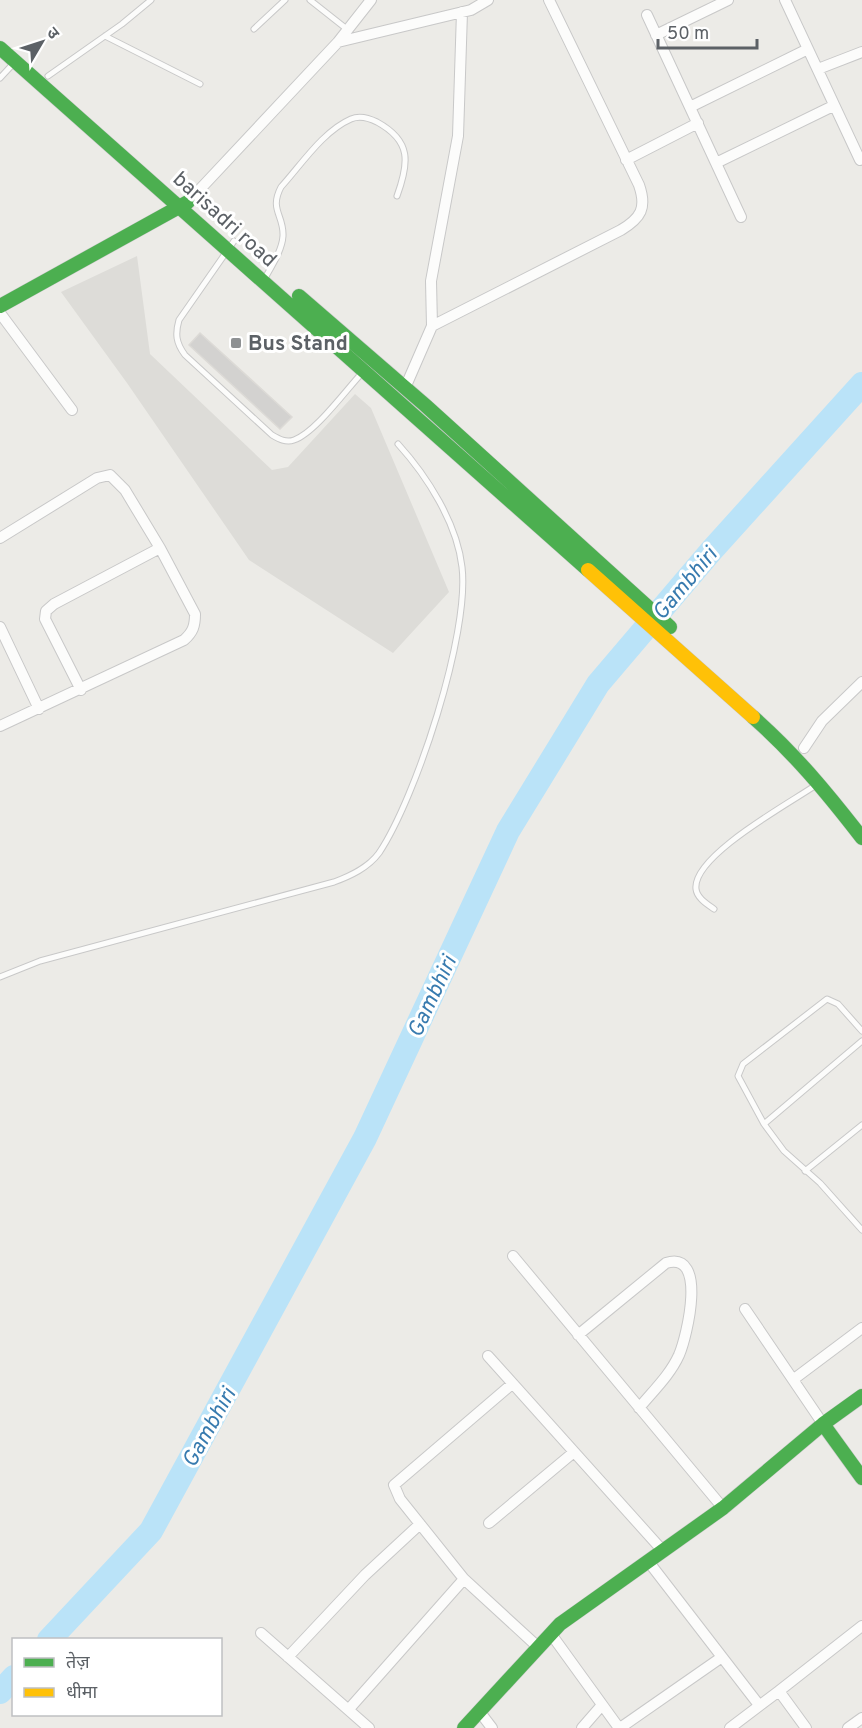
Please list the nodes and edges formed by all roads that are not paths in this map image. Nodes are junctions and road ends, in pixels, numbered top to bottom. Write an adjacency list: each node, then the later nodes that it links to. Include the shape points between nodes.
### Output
1 (151, 0): 14 (lane)
2 (285, 0): 11 (lane)
3 (310, 0): 12 (lane)
4 (371, 0): 12 (street)
5 (488, 0): 9 (street)
6 (549, 0): 27 (street)
7 (728, 0): 13 (street)
8 (785, 0): 17 (street)
9 (462, 12): 15 (street); 37 (street, via 458,136 431,280)
10 (647, 15): 13 (street)
11 (254, 29)
12 (348, 30): 15 (street)
13 (656, 35): 25 (street)
14 (105, 36): 21 (lane); 23 (lane)
15 (338, 42): 31 (street)
16 (4, 44): 19 (main road, barisadri road); 21 (main road, barisadri road)
17 (808, 49): 20 (street); 25 (street)
18 (862, 52): 20 (street)
19 (15, 62): 22 (lane); 31 (main road, barisadri road)
20 (818, 69): 24 (street)
21 (48, 76): 31 (main road, barisadri road)
22 (0, 78)
23 (200, 84)
24 (833, 106): 28 (street); 29 (street)
25 (690, 107): 26 (street)
26 (698, 123): 27 (street); 29 (street)
27 (626, 160): 37 (street, via 644,198 641,215 632,223)
28 (860, 160)
29 (716, 163): 32 (street)
30 (396, 196): 34 (lane, via 406,171 399,140 372,120 348,120 281,187 275,208 283,234 281,247)
31 (185, 205): 33 (main road, barisadri road); 35 (main road)
32 (741, 216)
33 (231, 245): 34 (main road, barisadri road); 38 (lane, via 179,320 178,345 272,435 294,440 307,432)
34 (266, 276): 38 (main road, barisadri road)
35 (0, 306)
36 (0, 313): 40 (street)
37 (432, 326): 39 (street)
38 (368, 365): 39 (main road, barisadri road); 50 (main road, barisadri road, via 422,423 785,746)
39 (405, 388): 49 (main road, barisadri road)
40 (72, 410)
41 (398, 444): 53 (lane, via 439,503 455,539 462,567 462,603 447,677 409,797 378,855 356,873 334,882 40,961)
42 (0, 538): 43 (street, via 97,478 110,475 125,490)
43 (160, 548): 46 (street, via 46,611 45,619); 46 (street, via 195,614 191,634)
44 (0, 627): 47 (street)
45 (862, 682): 49 (street, via 822,721)
46 (81, 690): 47 (street)
47 (39, 709): 48 (street)
48 (0, 726)
49 (804, 748): 50 (main road, barisadri road, via 826,777)
50 (824, 788): 51 (main road); 52 (lane, via 724,846 704,865 696,891)
51 (862, 838)
52 (714, 909)
53 (0, 977)
54 (862, 1031): 56 (lane, via 838,1004 827,999 743,1064 740,1082)
55 (862, 1041): 56 (lane)
56 (764, 1124): 58 (lane)
57 (862, 1125): 58 (lane)
58 (805, 1171): 60 (lane)
59 (862, 1218): 60 (lane)
60 (855, 1221): 61 (lane)
61 (862, 1230)
62 (513, 1256): 65 (street)
63 (745, 1309): 67 (street)
64 (862, 1328): 67 (street)
65 (578, 1335): 70 (street); 70 (street, via 666,1263 674,1260 683,1264 691,1289 683,1341 670,1371)
66 (488, 1356): 68 (street)
67 (794, 1379): 71 (street)
68 (512, 1384): 72 (street); 76 (street, via 396,1481 394,1491)
69 (862, 1396): 71 (main road)
70 (639, 1408): 74 (street)
71 (823, 1424): 73 (main road); 74 (main road)
72 (574, 1452): 75 (street); 77 (street)
73 (862, 1478)
74 (723, 1508): 77 (main road)
75 (489, 1523)
76 (420, 1524): 79 (street); 84 (street, via 365,1575)
77 (663, 1551): 78 (main road)
78 (648, 1561): 82 (main road); 85 (street)
79 (464, 1580): 83 (street); 89 (street)
80 (862, 1626): 86 (street)
81 (261, 1634): 84 (street)
82 (551, 1634): 83 (main road); 87 (street)
83 (538, 1647): 90 (main road)
84 (288, 1657): 89 (street)
85 (722, 1657): 88 (street); 96 (street)
86 (779, 1690): 88 (street); 98 (street)
87 (602, 1705): 95 (street); 96 (street)
88 (759, 1705): 97 (street)
89 (349, 1709): 92 (street)
90 (479, 1712): 93 (main road); 94 (street)
91 (862, 1718): 99 (street)
92 (369, 1728)
93 (464, 1728)
94 (492, 1728)
95 (582, 1728)
96 (619, 1728)
97 (730, 1728)
98 (807, 1728)
99 (848, 1728)

